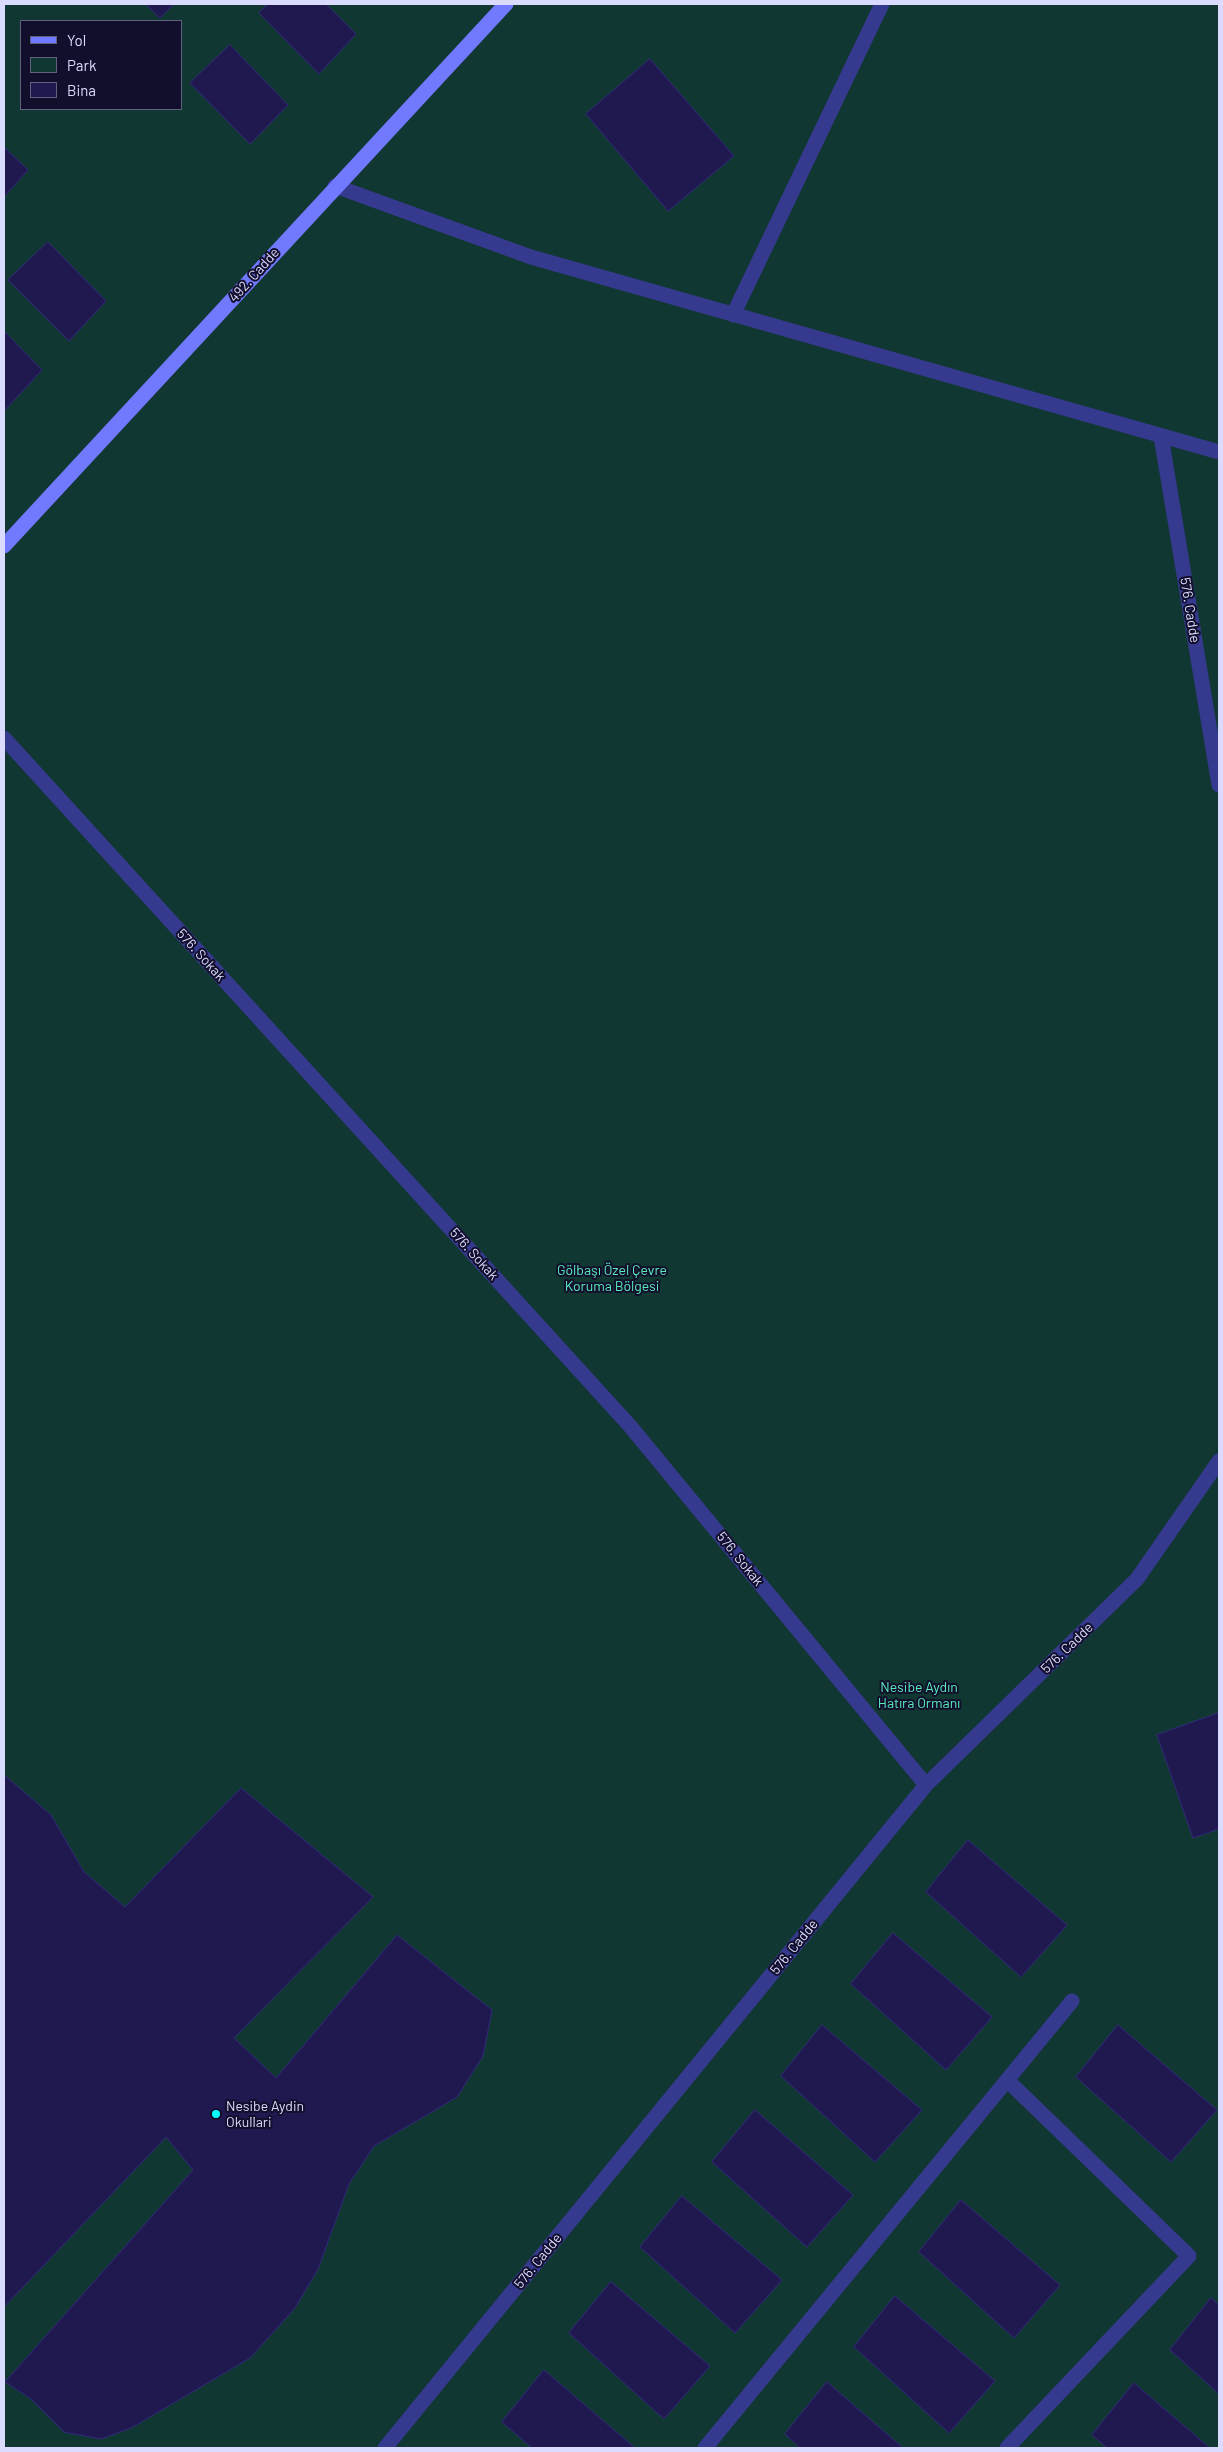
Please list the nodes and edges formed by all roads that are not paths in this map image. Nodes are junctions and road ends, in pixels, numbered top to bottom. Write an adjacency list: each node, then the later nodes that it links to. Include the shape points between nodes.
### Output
1 (506, 4): 3 (street, 492. Cadde)
2 (882, 4): 4 (street)
3 (336, 186): 4 (street, via 531,257); 7 (street, 492. Cadde)
4 (733, 315): 5 (street)
5 (1162, 436): 6 (street); 9 (street, 576. Cadde)
6 (1219, 452)
7 (4, 546)
8 (4, 738): 11 (street, 576. Sokak, via 630,1426)
9 (1219, 785)
10 (1219, 1461): 11 (street, 576. Cadde, via 1137,1579)
11 (926, 1785): 14 (street, 576. Cadde)
12 (1072, 2001): 13 (street)
13 (1007, 2080): 15 (street); 16 (street, via 1189,2256)
14 (385, 2448)
15 (705, 2448)
16 (1007, 2448)

